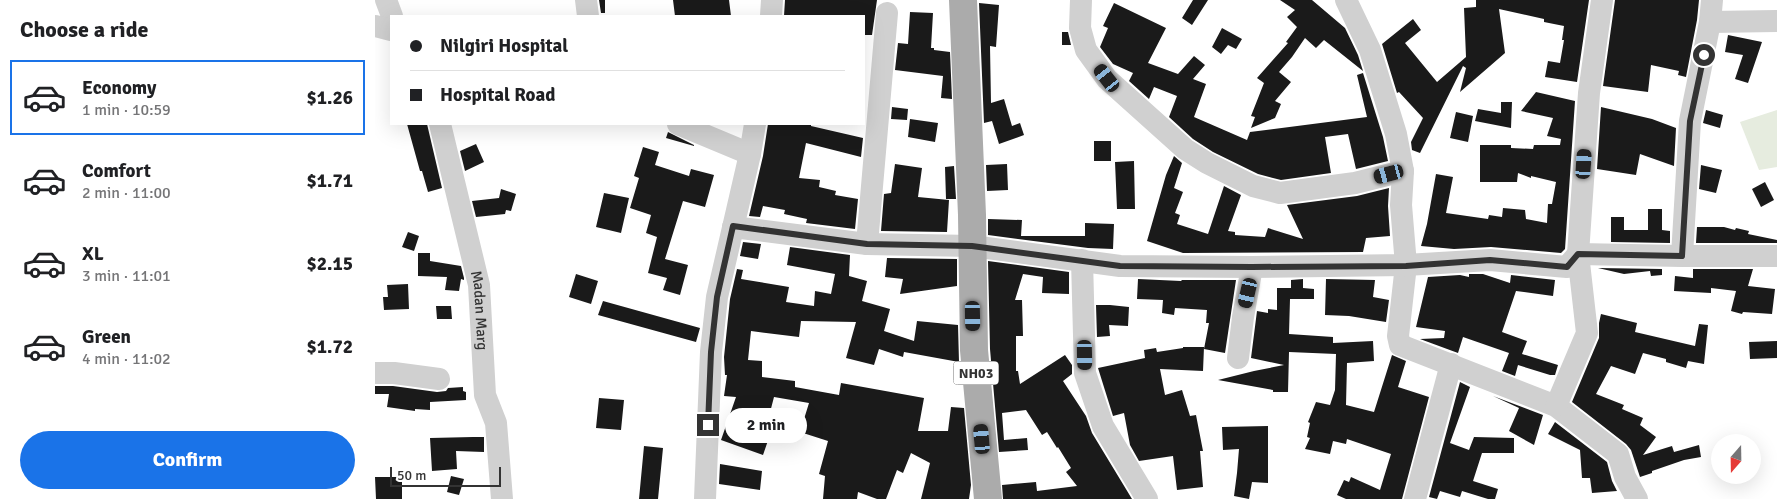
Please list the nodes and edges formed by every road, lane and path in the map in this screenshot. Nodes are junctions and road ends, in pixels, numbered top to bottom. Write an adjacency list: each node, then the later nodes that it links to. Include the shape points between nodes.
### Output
1 (386, 0): 10 (street)
2 (586, 0): 11 (street)
3 (773, 0): 12 (street)
4 (963, 0): 24 (main road, NH03)
5 (1081, 0): 21 (street, via 1080,28 1085,50 1107,78 1185,149 1207,163 1253,186 1280,193 1355,183)
6 (1346, 0): 21 (street, via 1370,50 1396,134)
7 (1602, 0): 25 (street, via 1589,93)
8 (1712, 0): 14 (street)
9 (887, 13): 23 (street)
10 (392, 15)
11 (588, 15)
12 (771, 15)
13 (1777, 21): 14 (street)
14 (1710, 22): 26 (street, via 1690,121)
15 (375, 26): 16 (street)
16 (390, 30)
17 (440, 125): 36 (street, Madan Marg, via 479,285 485,395 496,423)
18 (680, 125): 20 (street)
19 (755, 125): 20 (street)
20 (750, 154): 22 (street)
21 (1403, 171): 29 (street, via 1401,205)
22 (733, 226): 23 (street); 37 (street, via 717,297 711,352)
23 (867, 244): 24 (street)
24 (972, 246): 28 (street); 38 (main road, NH03, via 974,350)
25 (1578, 254): 26 (street); 29 (street, via 1567,267 1490,260); 35 (street, via 1587,333)
26 (1682, 256): 27 (street)
27 (1777, 256)
28 (1083, 260): 30 (street, via 1120,266); 39 (street, via 1085,374 1103,426)
29 (1406, 266): 30 (street); 32 (street, via 1398,336 1400,345)
30 (1252, 267): 31 (street)
31 (1238, 358)
32 (1451, 364): 35 (street); 40 (street)
33 (375, 373): 34 (street)
34 (439, 379)
35 (1556, 406): 41 (street, via 1618,454)
36 (503, 499)
37 (705, 499)
38 (988, 499)
39 (1147, 499)
40 (1415, 499)
41 (1637, 499)

